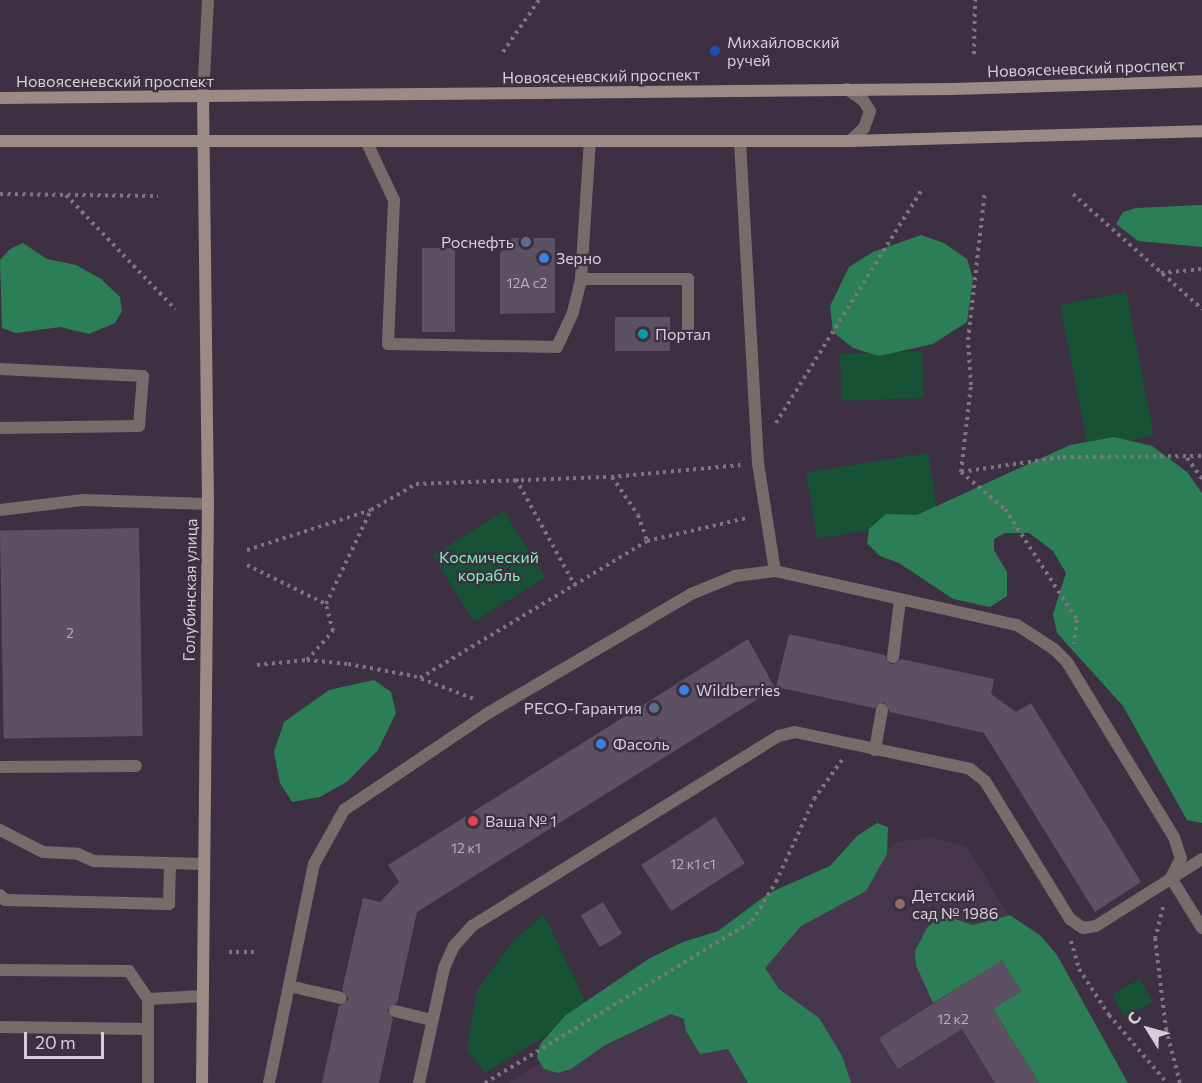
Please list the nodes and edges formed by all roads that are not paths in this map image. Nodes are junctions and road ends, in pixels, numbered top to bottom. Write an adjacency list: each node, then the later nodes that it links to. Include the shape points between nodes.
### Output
1 (208, 0): 5 (street)
2 (1202, 81): 3 (main road, Новоясеневский проспект)
3 (847, 89): 5 (main road, Новоясеневский проспект); 9 (street, via 863,100 870,111 864,128)
4 (0, 98): 5 (main road, Новоясеневский проспект)
5 (203, 98): 12 (main road, Голубинская улица)
6 (1202, 131): 9 (main road)
7 (0, 141): 12 (main road)
8 (590, 141): 10 (main road); 11 (main road); 13 (street)
9 (850, 141): 11 (main road)
10 (367, 142): 12 (main road); 13 (street, via 394,200 388,344 557,347 573,312)
11 (740, 142): 19 (street, via 758,463)
12 (202, 143): 17 (main road, Голубинская улица)
13 (581, 279): 14 (street, via 688,279)
14 (688, 333)
15 (0, 369): 16 (street, via 143,376 139,426)
16 (0, 428)
17 (208, 504): 18 (street, via 83,500); 29 (main road, Голубинская улица)
18 (0, 510)
19 (775, 571): 20 (street); 34 (street, via 735,576 691,594 490,712 344,810 314,864)
20 (900, 600): 21 (street); 30 (street, via 1017,626 1067,662 1174,837 1181,858)
21 (893, 657)
22 (882, 710): 23 (street)
23 (875, 750): 30 (street, via 970,769 985,781 1070,920 1083,928 1096,926); 39 (street, via 795,732 779,736 472,926 454,946 444,968)
24 (136, 766): 25 (street)
25 (0, 767)
26 (0, 830): 28 (street, via 43,852 78,854 94,861)
27 (1202, 859): 30 (street)
28 (170, 864): 29 (street); 31 (street, via 169,904 5,900)
29 (204, 864): 35 (main road, Голубинская улица)
30 (1171, 878): 32 (street)
31 (0, 895)
32 (1202, 928)
33 (0, 970): 37 (street, via 129,971)
34 (289, 986): 36 (street); 44 (street)
35 (203, 996): 37 (street); 43 (main road, Голубинская улица)
36 (340, 998)
37 (148, 999): 41 (street)
38 (395, 1011): 39 (street)
39 (432, 1020): 45 (street)
40 (0, 1028): 41 (street)
41 (148, 1029): 42 (street)
42 (148, 1083)
43 (202, 1083)
44 (269, 1083)
45 (419, 1083)

